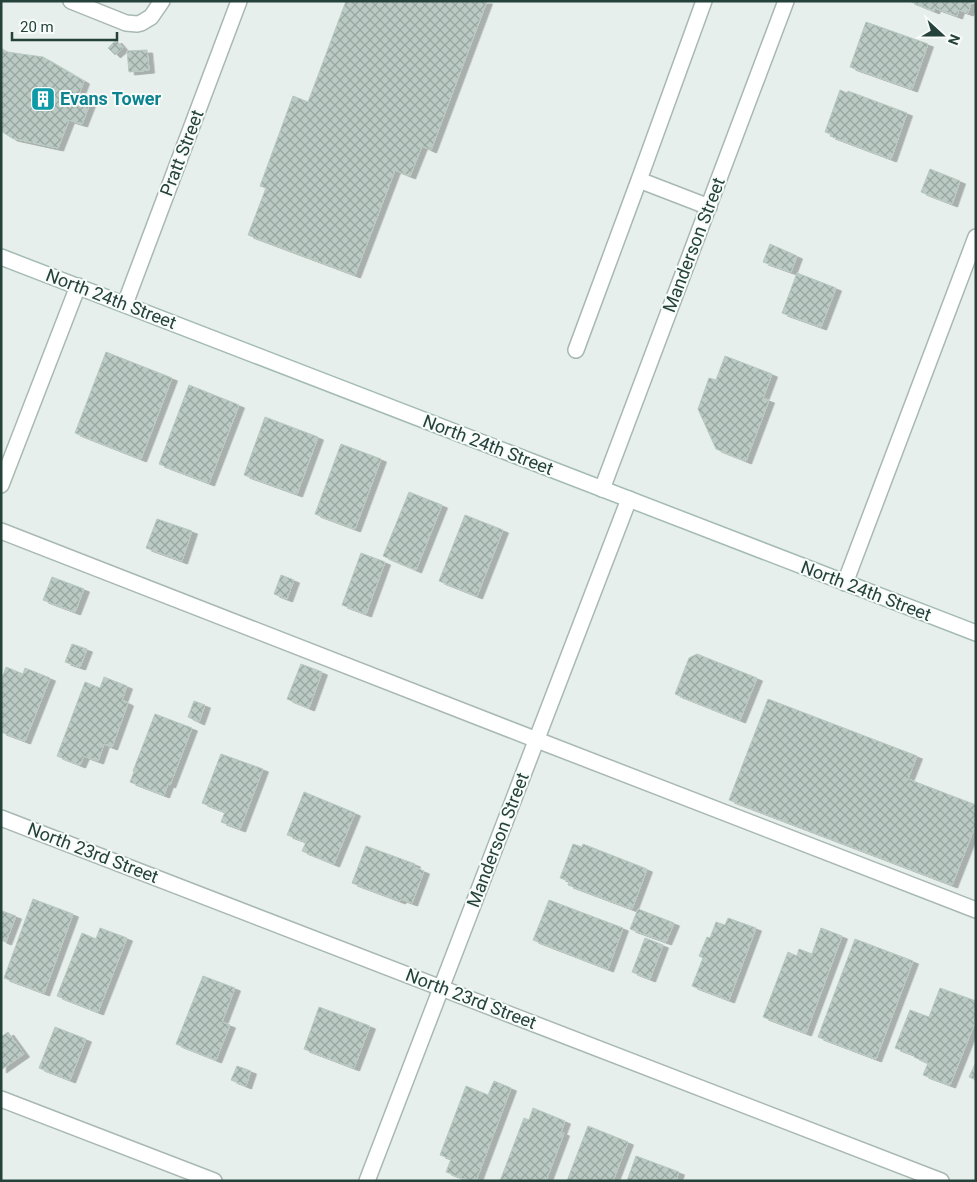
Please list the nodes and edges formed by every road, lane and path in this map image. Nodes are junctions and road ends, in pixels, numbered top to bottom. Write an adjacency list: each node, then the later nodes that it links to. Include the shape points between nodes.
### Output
1 (71, 1): 2 (street, via 126,23 137,24 152,17)
2 (162, 1)
3 (239, 1): 11 (street, Pratt Street)
4 (704, 1): 6 (street)
5 (786, 1): 7 (street, Manderson Street)
6 (639, 180): 7 (street); 12 (street)
7 (709, 207): 14 (street, Manderson Street)
8 (976, 237): 17 (street)
9 (1, 257): 10 (street, North 24th Street)
10 (78, 286): 11 (street, North 24th Street); 13 (street)
11 (125, 304): 14 (street, North 24th Street)
12 (576, 350)
13 (1, 485)
14 (602, 489): 15 (street, North 24th Street)
15 (629, 500): 17 (street, North 24th Street); 19 (street, Manderson Street)
16 (1, 531): 19 (street)
17 (845, 583): 18 (street, North 24th Street)
18 (976, 634)
19 (537, 740): 21 (street); 22 (street, Manderson Street)
20 (1, 818): 22 (street, North 23rd Street)
21 (976, 910)
22 (441, 987): 25 (street, Manderson Street); 26 (street, North 23rd Street)
23 (1, 1099): 24 (street)
24 (214, 1181)
25 (367, 1181)
26 (941, 1181)

